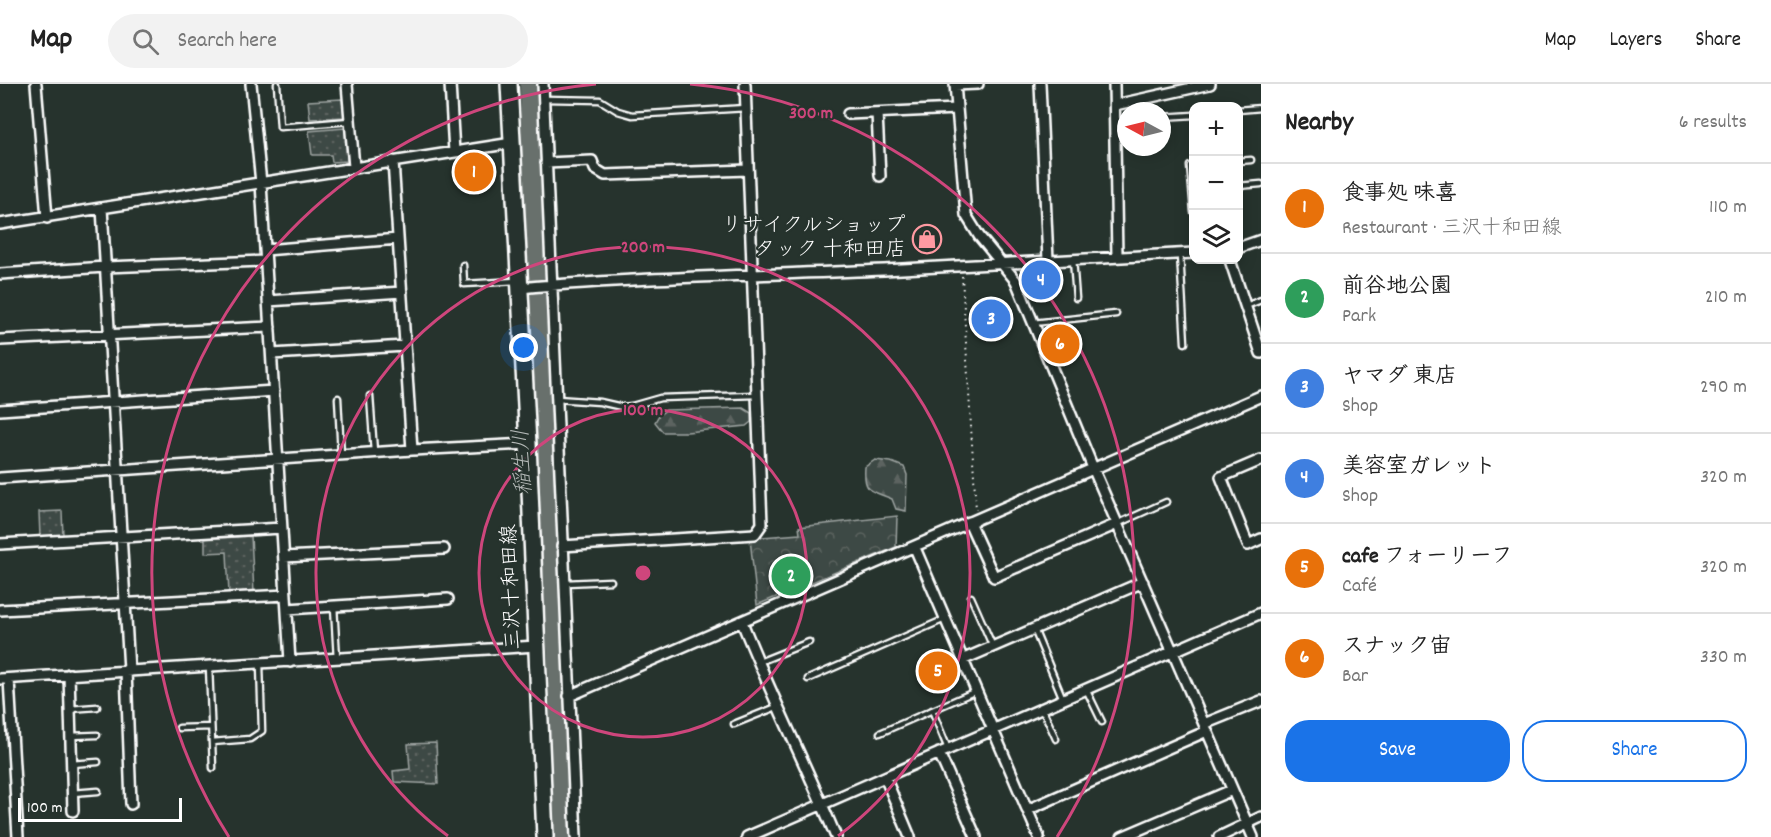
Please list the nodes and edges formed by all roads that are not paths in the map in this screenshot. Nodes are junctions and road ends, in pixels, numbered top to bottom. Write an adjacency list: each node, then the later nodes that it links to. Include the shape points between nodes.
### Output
1 (36, 84): 39 (street)
2 (251, 84): 35 (street)
3 (277, 84): 24 (lane, via 280,127)
4 (347, 84): 24 (street)
5 (450, 84): 27 (street)
6 (509, 84): 26 (main road, 三沢十和田線)
7 (543, 84): 14 (street)
8 (745, 84): 16 (street)
9 (955, 84): 10 (street); 18 (street)
10 (978, 84)
11 (1040, 84): 49 (street)
12 (1114, 84): 15 (street)
13 (1210, 84): 15 (street)
14 (544, 99): 16 (lane, via 600,100 632,115); 31 (street)
15 (1115, 105): 25 (street)
16 (746, 108): 33 (street)
17 (1261, 108): 19 (lane)
18 (957, 109): 20 (street); 51 (street, via 966,215)
19 (1243, 110)
20 (877, 113): 21 (street); 34 (street)
21 (848, 114)
22 (1189, 115): 23 (lane)
23 (1171, 116)
24 (350, 121): 32 (street)
25 (1115, 121): 47 (street)
26 (512, 143): 27 (street); 57 (main road, 三沢十和田線)
27 (454, 152): 29 (street)
28 (1251, 160): 30 (lane)
29 (393, 161): 32 (street); 41 (street)
30 (1243, 161)
31 (546, 163): 33 (street, via 592,162 605,175); 58 (street)
32 (354, 167): 35 (street)
33 (748, 170): 56 (street)
34 (880, 176)
35 (261, 183): 38 (street); 44 (street)
36 (1261, 184): 37 (lane)
37 (1243, 186)
38 (102, 208): 39 (street); 54 (street)
39 (47, 218): 40 (street)
40 (0, 224)
41 (398, 239): 44 (street); 59 (street)
42 (1261, 240): 43 (street)
43 (1243, 247)
44 (265, 250): 50 (street)
45 (1189, 253): 46 (street)
46 (1180, 254): 47 (street); 69 (lane)
47 (1117, 257): 48 (street)
48 (1073, 259): 49 (street); 60 (lane)
49 (1048, 260): 51 (street)
50 (266, 261): 54 (street); 62 (street)
51 (1004, 264): 56 (street); 65 (street, via 1016,280)
52 (1231, 264): 63 (street)
53 (463, 265): 57 (lane, via 464,284)
54 (105, 267): 55 (street); 67 (street)
55 (0, 274)
56 (751, 274): 58 (street); 74 (street)
57 (524, 285): 58 (street); 81 (main road, 三沢十和田線)
58 (551, 285): 78 (street)
59 (402, 292): 62 (street); 70 (street)
60 (1076, 298)
61 (1261, 300): 63 (lane)
62 (268, 301): 66 (street)
63 (1246, 306): 71 (street)
64 (1116, 314): 65 (lane)
65 (1033, 323): 87 (street)
66 (270, 327): 67 (street); 72 (street)
67 (109, 334): 68 (street); 79 (street)
68 (0, 340)
69 (1185, 343)
70 (405, 346): 72 (street); 82 (street)
71 (1261, 353)
72 (272, 354): 73 (street)
73 (274, 391): 79 (street); 85 (street)
74 (757, 395): 78 (lane, via 660,398 632,406); 97 (street, via 762,524 755,534)
75 (370, 396): 83 (lane)
76 (1261, 396): 87 (street)
77 (338, 398): 84 (lane)
78 (557, 399): 97 (street)
79 (113, 401): 80 (street); 88 (street)
80 (0, 410)
81 (528, 444): 82 (street); 116 (main road, 三沢十和田線)
82 (412, 450): 83 (street)
83 (374, 452): 84 (street)
84 (341, 455): 85 (street)
85 (278, 459): 88 (street); 93 (street)
86 (1261, 460): 95 (street, via 1221,477 1248,544)
87 (1093, 468): 91 (street); 92 (street)
88 (117, 470): 89 (street); 94 (street)
89 (0, 478)
90 (1166, 502): 92 (lane)
91 (973, 520): 92 (street, via 994,577); 98 (street)
92 (1117, 524): 102 (street)
93 (282, 528): 94 (street); 100 (street)
94 (121, 537): 96 (street); 107 (street)
95 (1261, 539)
96 (0, 544)
97 (562, 546): 103 (street)
98 (915, 548): 112 (street); 113 (street)
99 (444, 549): 100 (street)
100 (284, 556): 104 (street)
101 (611, 581): 103 (lane)
102 (1143, 582): 114 (street); 118 (street)
103 (563, 583): 131 (street)
104 (286, 595): 107 (street); 109 (street)
105 (970, 597): 117 (lane)
106 (448, 599): 108 (street)
107 (125, 604): 110 (street); 125 (street)
108 (334, 606): 109 (street); 119 (lane)
109 (287, 609): 121 (street)
110 (0, 610)
111 (1261, 613): 118 (street)
112 (945, 619): 120 (street); 128 (lane)
113 (742, 622): 122 (street); 131 (street)
114 (1034, 629): 117 (street); 132 (lane)
115 (809, 642): 122 (lane)
116 (536, 646): 119 (street); 165 (main road, 三沢十和田線)
117 (993, 647): 120 (street)
118 (1172, 651): 129 (street); 143 (street)
119 (337, 659): 121 (street)
120 (962, 660): 130 (street)
121 (290, 662): 123 (street)
122 (758, 662): 134 (street)
123 (260, 664): 124 (street); 149 (lane, via 262,731 250,739)
124 (209, 666): 125 (street); 141 (lane)
125 (127, 670): 126 (street); 158 (street)
126 (69, 674): 127 (street); 137 (street)
127 (4, 679): 164 (street)
128 (808, 679)
129 (1086, 689): 132 (street); 139 (lane)
130 (976, 691): 138 (lane); 144 (street)
131 (569, 696): 166 (street)
132 (1063, 699): 136 (street)
133 (1261, 701): 143 (street)
134 (779, 705): 140 (lane); 159 (street)
135 (97, 707): 137 (lane)
136 (1042, 708): 144 (street); 148 (lane)
137 (69, 709): 147 (street)
138 (932, 710): 145 (lane); 150 (lane)
139 (1102, 722)
140 (734, 724)
141 (211, 727): 142 (lane); 149 (lane)
142 (179, 728)
143 (1205, 728): 155 (street); 161 (street)
144 (992, 729): 150 (street); 161 (street)
145 (880, 733)
146 (97, 735): 147 (lane)
147 (70, 736): 152 (street)
148 (1056, 739)
149 (212, 742): 153 (lane)
150 (944, 751): 154 (street); 170 (street)
151 (98, 762): 152 (lane)
152 (71, 764): 157 (street)
153 (213, 768)
154 (885, 777): 159 (street); 169 (street)
155 (1232, 790): 163 (street); 172 (street)
156 (98, 791): 157 (lane)
157 (72, 793): 160 (street)
158 (131, 804)
159 (822, 804): 167 (street); 168 (street)
160 (73, 810)
161 (1027, 810): 171 (street)
162 (1261, 817): 163 (street)
163 (1247, 823): 173 (street); 174 (street)
164 (18, 837)
165 (545, 837)
166 (576, 837)
167 (747, 837)
168 (836, 837)
169 (910, 837)
170 (976, 837)
171 (1039, 837)
172 (1122, 837)
173 (1219, 837)
174 (1253, 837)

